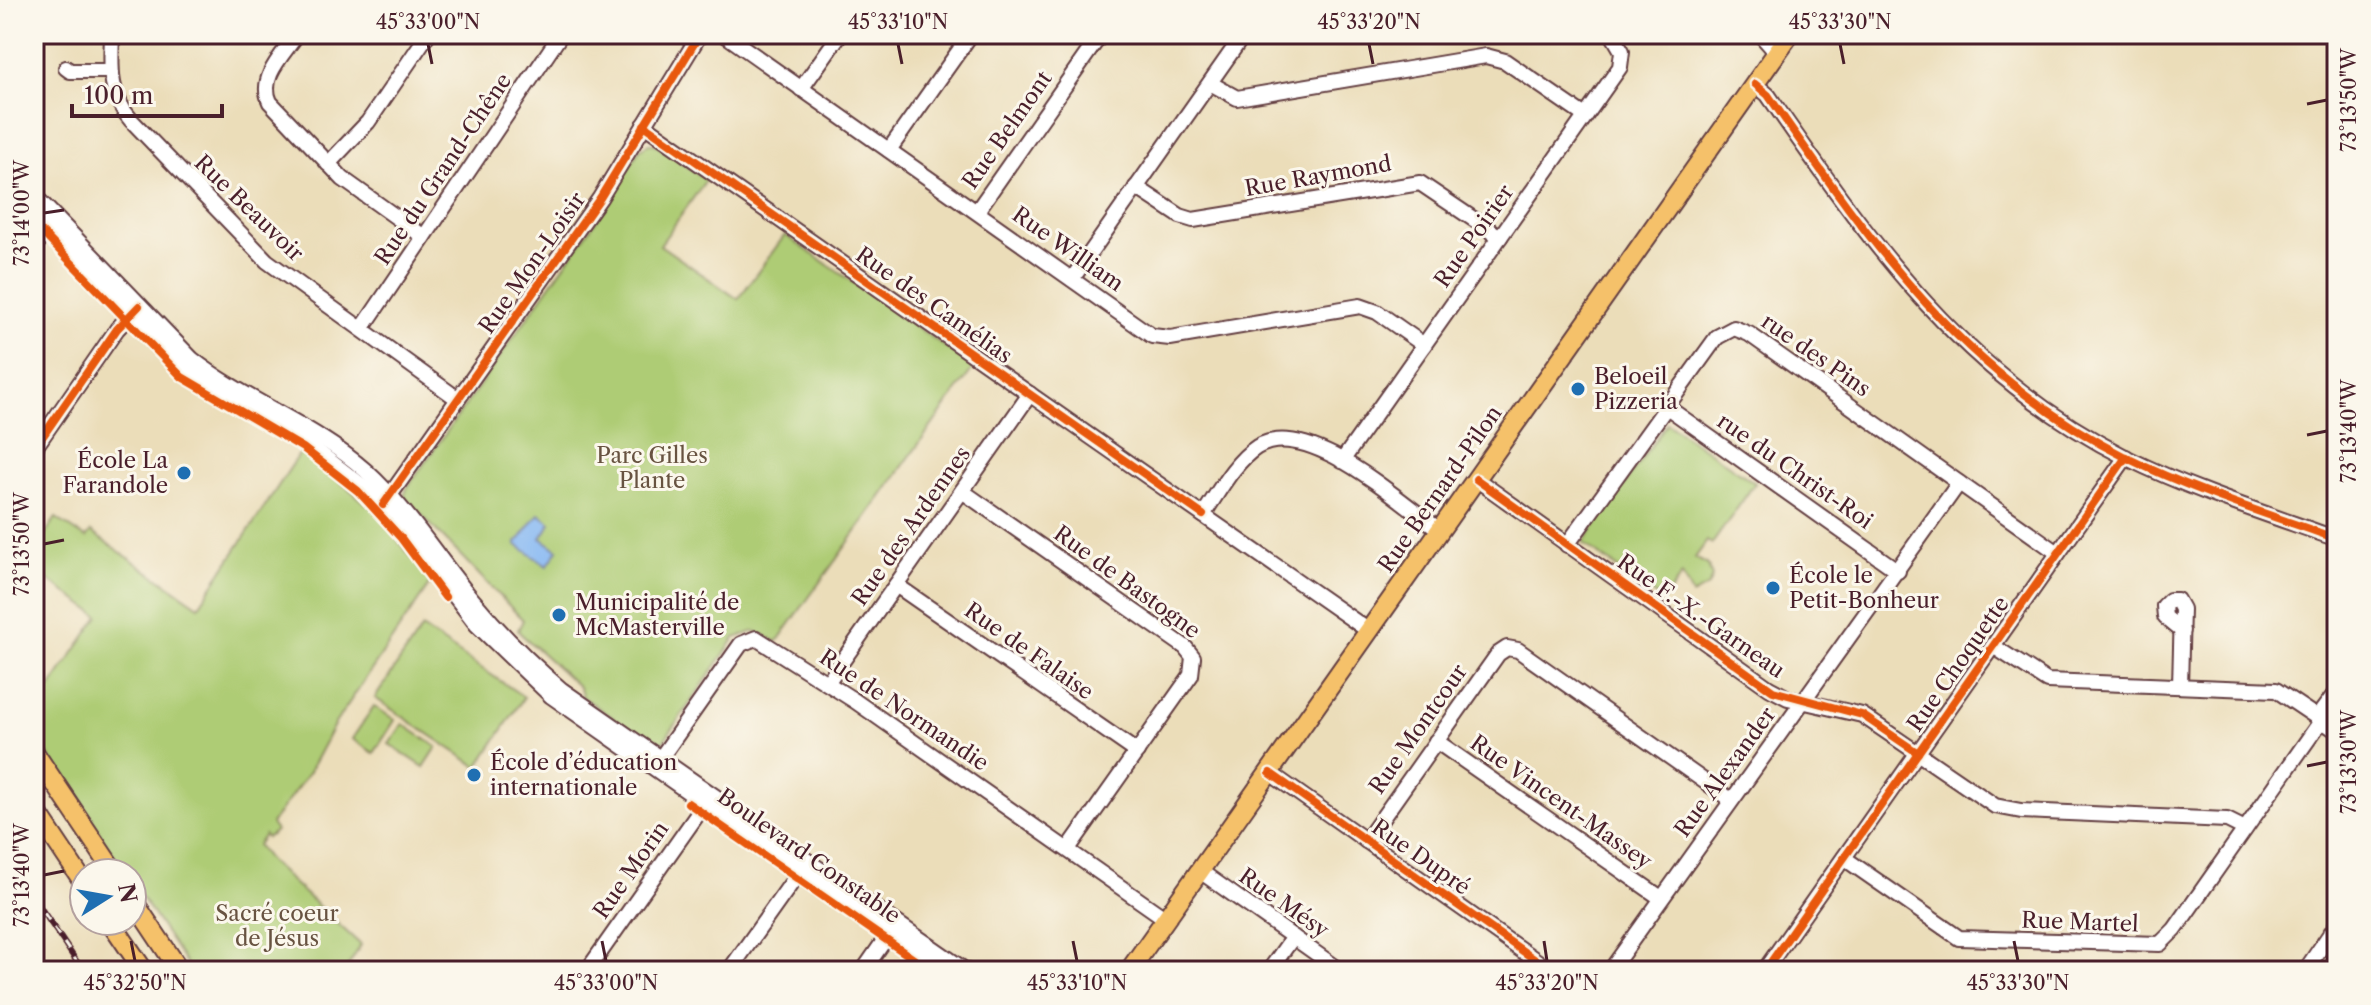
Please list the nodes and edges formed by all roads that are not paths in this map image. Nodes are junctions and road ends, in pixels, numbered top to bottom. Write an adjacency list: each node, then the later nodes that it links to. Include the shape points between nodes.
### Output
1 (112, 34): 16 (street, Rue Beauvoir)
2 (297, 34): 23 (street, via 268,78 267,95)
3 (428, 34): 23 (street, via 368,122)
4 (561, 34): 29 (street, Rue du Grand-Chêne)
5 (700, 34): 21 (street, Rue Mon-Loisir)
6 (724, 34): 19 (street, Rue William)
7 (840, 34): 19 (street)
8 (971, 34): 22 (street)
9 (1101, 34): 26 (street, Rue Belmont)
10 (1244, 34): 17 (street)
11 (1612, 34): 20 (street, Rue Poirier, via 1622,61)
12 (1760, 34): 14 (street)
13 (1790, 34): 14 (main road, Rue Bernard-Pilon)
14 (1776, 52): 18 (main road, Rue Bernard-Pilon)
15 (66, 68): 16 (street)
16 (111, 71): 34 (street, Rue Beauvoir, via 124,112 253,248)
17 (1210, 83): 20 (street, via 1237,98 1491,56); 24 (street)
18 (1755, 84): 40 (street, via 1877,250 1929,310 2011,382); 42 (main road, Rue Bernard-Pilon)
19 (801, 89): 22 (street, Rue William)
20 (1585, 116): 30 (street, Rue Poirier)
21 (644, 125): 36 (street, Rue des Camélias); 37 (street, Rue Mon-Loisir, via 592,210)
22 (889, 150): 26 (street, Rue William)
23 (328, 164): 29 (street)
24 (1136, 187): 30 (street, Rue Raymond, via 1193,220 1416,182); 32 (street)
25 (34, 195): 33 (street, Boulevard Constable)
26 (977, 211): 32 (street, Rue William)
27 (34, 214): 28 (street, Boulevard Constable)
28 (49, 230): 31 (street); 33 (street, Boulevard Constable)
29 (424, 237): 34 (street, Rue du Grand-Chêne)
30 (1500, 237): 35 (street, Rue Poirier)
31 (34, 246)
32 (1072, 279): 35 (street, Rue William, via 1160,338 1360,306)
33 (135, 310): 39 (street); 45 (street, Boulevard Constable, via 191,375 299,437)
34 (362, 329): 37 (street, Rue Beauvoir)
35 (1424, 345): 41 (street, Rue Poirier)
36 (1030, 394): 44 (street, Rue des Ardennes); 46 (street, Rue des Camélias)
37 (458, 399): 45 (street, Rue Mon-Loisir)
38 (1667, 407): 43 (street, rue des Pins, via 1719,335 1740,329); 49 (street, rue des Pins); 51 (street, rue du Christ-Roi)
39 (34, 449)
40 (2126, 457): 48 (street); 50 (street, Rue Choquette)
41 (1342, 461): 46 (street, via 1298,441 1265,443 1243,459); 47 (street)
42 (1476, 479): 47 (main road, Rue Bernard-Pilon); 49 (street, Rue F.-X.-Garneau)
43 (1959, 483): 50 (street, rue des Pins); 51 (street, Rue Alexander)
44 (962, 491): 52 (street, Rue des Ardennes); 63 (street, Rue de Bastogne, via 1190,652 1195,663 1191,675)
45 (387, 500): 65 (street, Boulevard Constable, via 447,577 570,703)
46 (1203, 515): 53 (street, Rue des Camélias)
47 (1440, 530): 53 (main road, Rue Bernard-Pilon)
48 (2337, 539)
49 (1567, 545): 59 (street, Rue F.-X.-Garneau, via 1769,688)
50 (2058, 553): 55 (street, Rue Choquette)
51 (1898, 571): 59 (street, Rue Alexander)
52 (896, 585): 56 (street, Rue des Ardennes); 63 (street, Rue de Falaise)
53 (1369, 631): 66 (main road, Rue Bernard-Pilon)
54 (2182, 631): 57 (street)
55 (1993, 646): 57 (street, via 2045,681); 64 (street, Rue Choquette)
56 (827, 683): 65 (street, Rue de Normandie, via 763,641 747,639); 72 (street, Rue de Normandie)
57 (2180, 686): 60 (street, via 2276,690)
58 (2337, 691): 60 (street, Rue Martel, via 2322,711)
59 (1804, 701): 64 (street, Rue F.-X.-Garneau, via 1862,715); 68 (street, Rue Alexander)
60 (2332, 726): 70 (street, Rue Martel)
61 (1436, 741): 68 (street, Rue Montcour, via 1498,654 1510,648); 71 (street, Rue Montcour); 78 (street, Rue Vincent-Massey)
62 (34, 752): 73 (main road)
63 (1137, 752): 72 (street, Rue de Bastogne)
64 (1918, 753): 70 (street, Rue F.-X.-Garneau, via 2006,810 2227,820); 74 (street, Rue Choquette)
65 (656, 765): 67 (street, Boulevard Constable)
66 (1270, 773): 71 (street, Rue Dupré); 77 (main road, Rue Bernard-Pilon)
67 (708, 800): 76 (street, Boulevard Constable); 88 (street, Rue Morin)
68 (1731, 800): 78 (street, Rue Alexander)
69 (34, 808): 75 (main road)
70 (2245, 829): 74 (street, Rue Martel, via 2169,938 2152,946 1959,938)
71 (1366, 841): 96 (street, Rue Dupré)
72 (1068, 849): 79 (street, Rue de Normandie)
73 (104, 857)
74 (1844, 858): 85 (street, Rue Choquette)
75 (68, 859)
76 (803, 866): 82 (street, Boulevard Constable); 89 (street)
77 (1200, 871): 79 (main road, Rue Bernard-Pilon); 84 (street, Rue Mésy)
78 (1661, 898): 97 (street, Rue Alexander)
79 (1166, 919): 93 (main road, Rue Bernard-Pilon)
80 (148, 923): 87 (main road)
81 (2337, 924): 98 (street)
82 (893, 928): 90 (street); 91 (street, Boulevard Constable); 92 (street, Boulevard Constable)
83 (121, 937): 86 (main road)
84 (1293, 937): 94 (street); 95 (street, Rue Mésy)
85 (1768, 970)
86 (144, 971)
87 (180, 971)
88 (587, 971)
89 (729, 971)
90 (863, 971)
91 (944, 971)
92 (966, 971)
93 (1129, 971)
94 (1269, 971)
95 (1341, 971)
96 (1551, 971)
97 (1610, 971)
98 (2305, 971)

